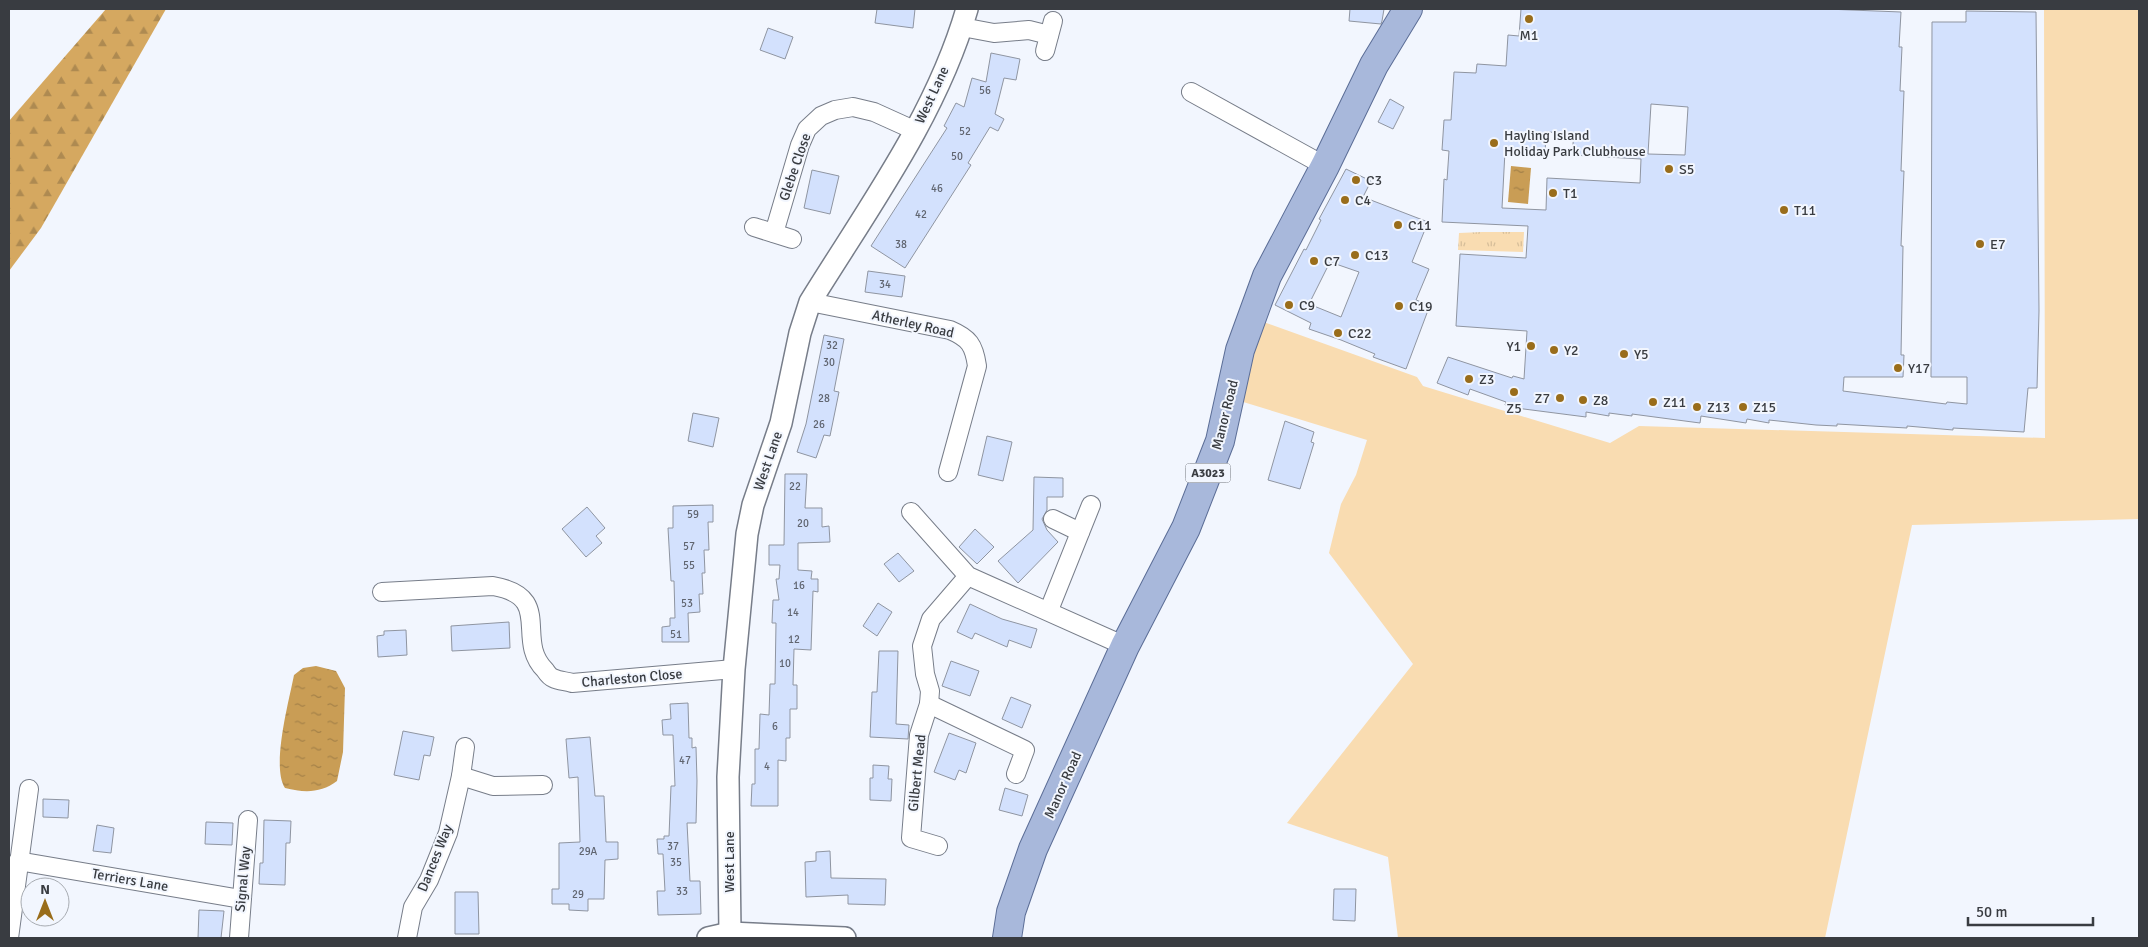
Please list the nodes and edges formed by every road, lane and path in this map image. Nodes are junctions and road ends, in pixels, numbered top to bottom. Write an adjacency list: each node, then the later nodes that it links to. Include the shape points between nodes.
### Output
1 (1408, 9): 6 (main road, Manor Road / A3023, via 1374,65)
2 (964, 18): 3 (street, via 994,33 1029,30); 5 (street, West Lane, via 938,86)
3 (1049, 35)
4 (1190, 92): 6 (street)
5 (916, 131): 8 (street, Glebe Close, via 874,112 853,107 821,116 807,129 800,145); 10 (street, West Lane)
6 (1325, 166): 19 (main road, Manor Road / A3023, via 1267,276 1240,350 1217,450 1186,528)
7 (754, 227): 8 (street)
8 (774, 233): 9 (street)
9 (792, 239)
10 (810, 302): 11 (street, Atherley Road, via 950,330 965,336 975,352 976,366); 20 (street, West Lane, via 781,423 748,523)
11 (948, 472)
12 (1091, 505): 15 (street)
13 (911, 512): 16 (street)
14 (1053, 519): 15 (street)
15 (1080, 532): 18 (street)
16 (968, 576): 18 (street); 21 (street, Gilbert Mead, via 931,618 922,646)
17 (382, 592): 20 (street, Charleston Close, via 493,586 510,589 524,599 530,612 533,648 540,665 552,678 572,683)
18 (1048, 610): 19 (street)
19 (1125, 646): 37 (main road, Manor Road / A3023, via 1033,849 1011,912)
20 (734, 669): 31 (street, West Lane, via 728,777)
21 (929, 704): 23 (street, via 1024,750); 28 (street, Gilbert Mead, via 919,735 911,838)
22 (465, 747): 24 (street, Dances Way)
23 (1016, 774)
24 (461, 776): 25 (street, via 493,786); 34 (street, Dances Way, via 448,834 413,908)
25 (543, 785)
26 (29, 789): 29 (street)
27 (248, 820): 30 (street, Signal Way)
28 (938, 846)
29 (18, 861): 30 (street, Terriers Lane); 32 (street)
30 (241, 899): 33 (street, Signal Way)
31 (730, 933): 35 (street); 36 (street)
32 (10, 938)
33 (239, 938)
34 (407, 938)
35 (708, 938)
36 (845, 938)
37 (1007, 938)

